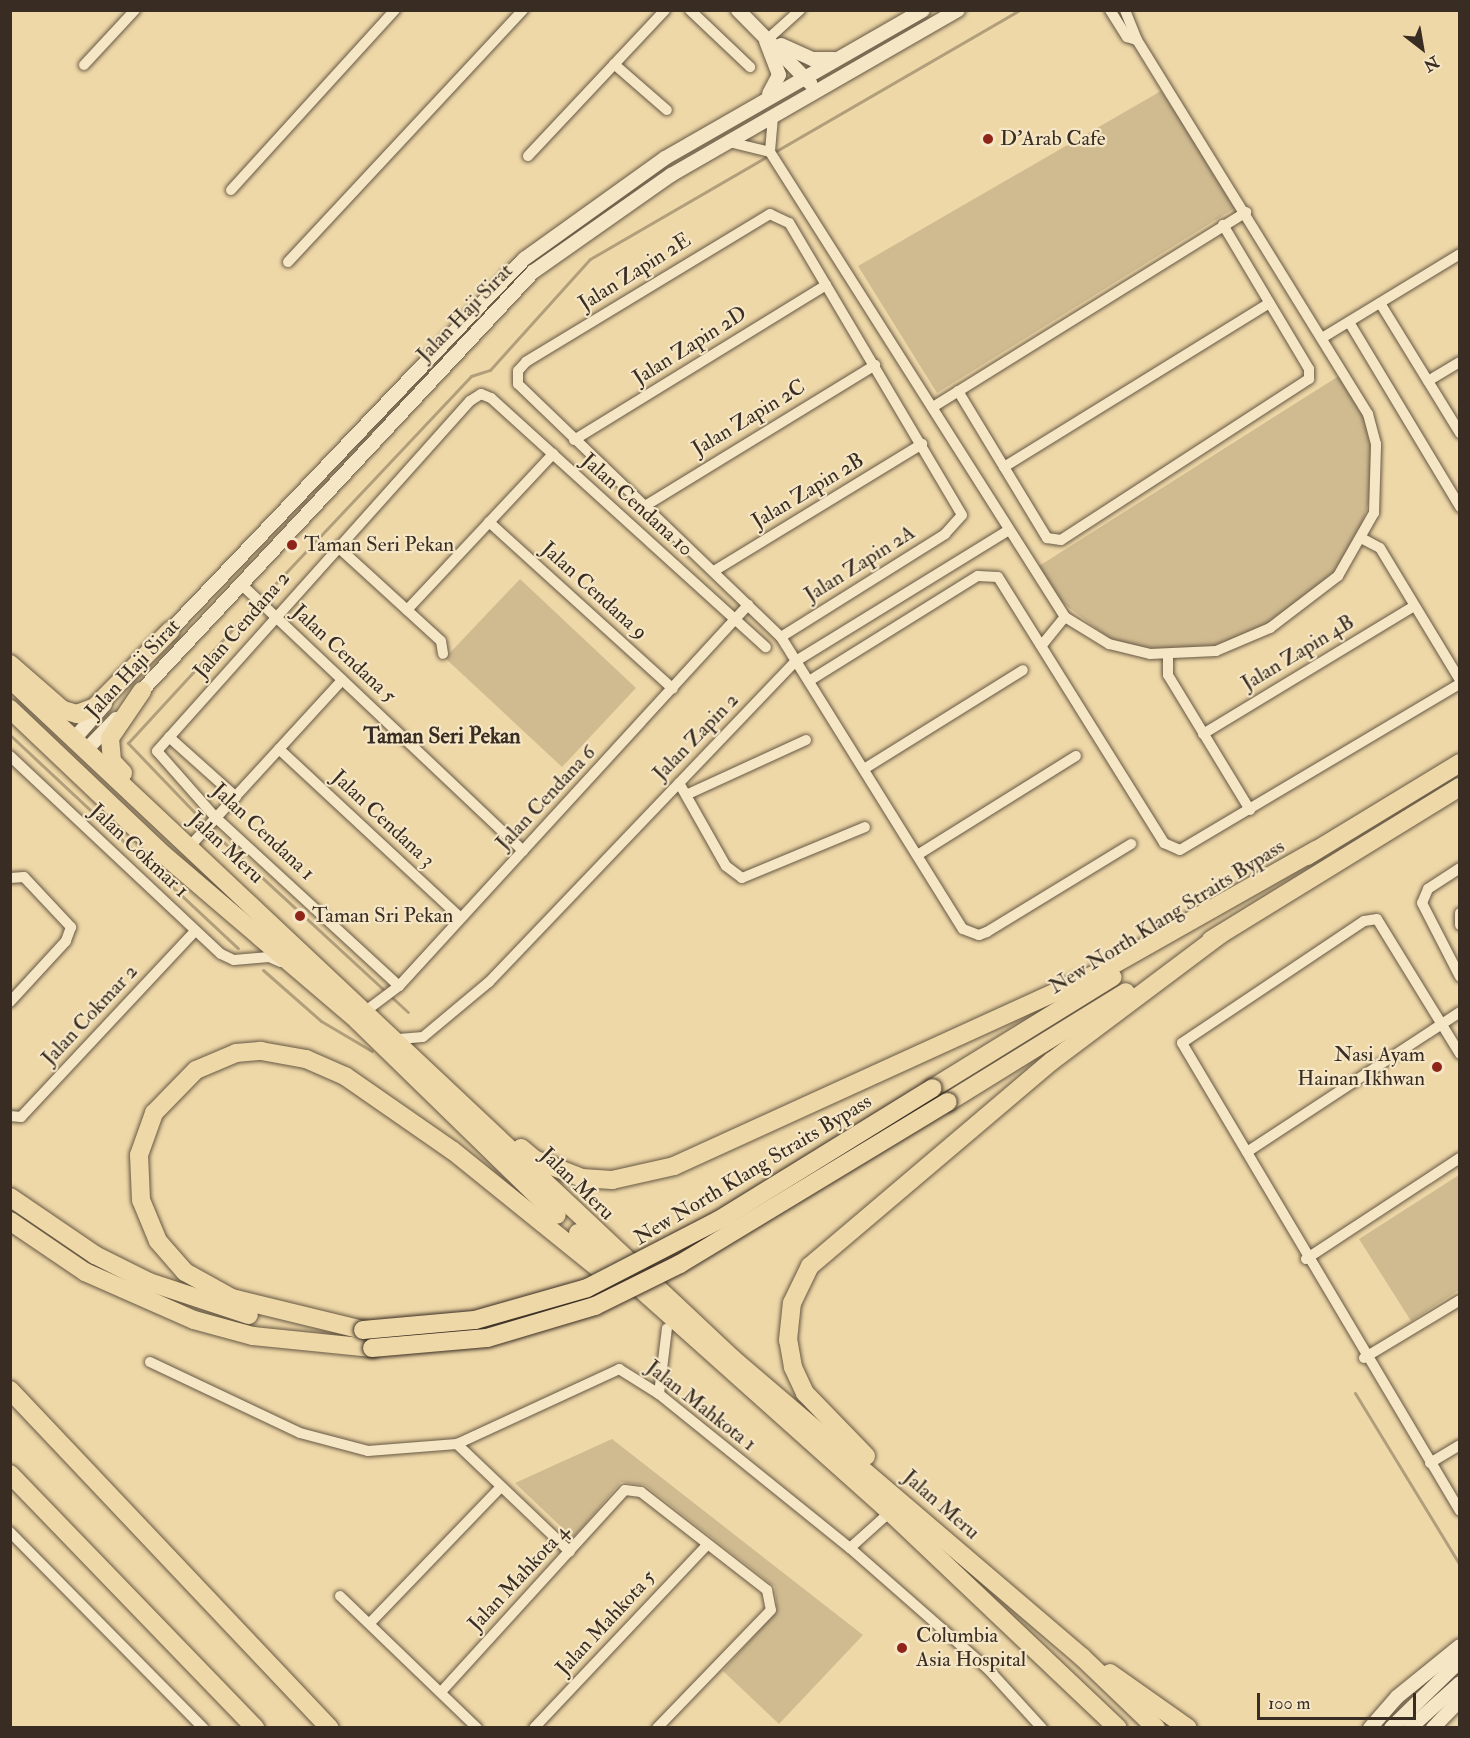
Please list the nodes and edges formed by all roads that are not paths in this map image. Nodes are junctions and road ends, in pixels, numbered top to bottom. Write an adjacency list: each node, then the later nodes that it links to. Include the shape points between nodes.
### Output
1 (135, 10): 16 (street)
2 (395, 10): 26 (street)
3 (523, 10): 30 (street)
4 (665, 10): 15 (street)
5 (690, 10): 17 (street)
6 (738, 10): 12 (main road)
7 (800, 10): 12 (street)
8 (923, 10): 14 (main road, Jalan Haji Sirat)
9 (958, 10): 19 (main road, Jalan Haji Sirat)
10 (1110, 10): 13 (street, via 1127,37)
11 (1125, 10): 13 (street)
12 (767, 37): 14 (main road, via 798,55); 18 (main road); 20 (main road, via 779,75)
13 (1137, 40): 27 (street)
14 (838, 59): 18 (main road, Jalan Haji Sirat)
15 (614, 64): 21 (street); 25 (street)
16 (84, 66)
17 (750, 67)
18 (805, 76): 19 (main road); 20 (main road, Jalan Haji Sirat)
19 (816, 93): 22 (main road, Jalan Haji Sirat)
20 (763, 100): 61 (main road, Jalan Haji Sirat, via 665,158 524,259)
21 (667, 110)
22 (773, 117): 23 (main road, Jalan Haji Sirat); 24 (street)
23 (729, 142): 24 (street); 54 (main road, Jalan Haji Sirat, via 671,174 533,272)
24 (770, 152): 41 (street)
25 (528, 156)
26 (231, 190)
27 (1246, 212): 28 (street); 35 (street)
28 (1223, 225): 32 (street); 39 (street)
29 (1460, 254): 33 (street)
30 (288, 262)
31 (826, 285): 37 (street); 43 (street, Jalan Zapin 2D); 43 (street, Jalan Zapin 2E, via 789,223 777,215 764,215 518,372 518,384)
32 (1270, 303): 46 (street); 46 (street, via 1309,369 1303,387 1061,540 1047,538)
33 (1380, 303): 34 (street); 38 (street)
34 (1349, 322): 35 (street); 48 (street)
35 (1322, 338): 51 (street, via 1368,414 1376,444 1379,481)
36 (1460, 362): 38 (street)
37 (875, 365): 44 (street); 47 (street, Jalan Zapin 2C)
38 (1428, 381): 42 (street)
39 (958, 391): 41 (street); 46 (street)
40 (481, 394): 45 (street, Jalan Cendana 10); 52 (street, Jalan Cendana 2)
41 (933, 407): 50 (street)
42 (1460, 433)
43 (574, 440): 47 (street)
44 (922, 444): 53 (street, Jalan Zapin 2B); 62 (street, Jalan Zapin 2A, via 961,508 959,523)
45 (553, 454): 49 (street); 60 (street, Jalan Cendana 10)
46 (1004, 467)
47 (645, 506): 53 (street)
48 (1460, 507)
49 (489, 522): 57 (street); 74 (street, Jalan Cendana 9)
50 (1009, 530): 59 (street); 67 (street, Jalan Zapin 2)
51 (1363, 539): 56 (street, via 1380,548); 66 (street, via 1338,576 1270,628 1216,651)
52 (338, 547): 57 (street); 58 (street, Jalan Cendana 2)
53 (714, 571): 55 (street)
54 (242, 585): 58 (street, Jalan Cendana 5); 75 (main road, Jalan Haji Sirat)
55 (748, 605): 60 (street, Jalan Cendana 6); 62 (street)
56 (1413, 607): 73 (street); 78 (street, Jalan Zapin 4B)
57 (407, 610): 65 (street, via 441,641)
58 (272, 612): 71 (street, Jalan Cendana 5); 79 (street, Jalan Cendana 2)
59 (1065, 617): 63 (street); 66 (street, via 1109,644)
60 (735, 621): 64 (street, Jalan Cendana 10); 74 (street, Jalan Cendana 6)
61 (171, 630): 68 (highway, via 95,707 77,714 63,710); 81 (main road, Jalan Haji Sirat)
62 (781, 637): 67 (street)
63 (1042, 645): 72 (street, via 1006,585 989,575); 92 (street, via 1164,843 1180,850)
64 (766, 647)
65 (443, 654)
66 (1168, 656): 78 (street, via 1168,675)
67 (796, 661): 72 (street); 88 (street, Jalan Zapin 2)
68 (10, 664)
69 (1023, 670): 87 (street)
70 (10, 679): 81 (highway, Jalan Meru)
71 (342, 680): 82 (street); 98 (street, Jalan Cendana 5)
72 (809, 681): 87 (street)
73 (1460, 682): 92 (street)
74 (673, 689): 98 (street, Jalan Cendana 6)
75 (142, 691): 81 (main road, Jalan Haji Sirat); 95 (highway, via 112,731 112,761)
76 (10, 695): 81 (highway)
77 (10, 709): 103 (highway, Jalan Meru, via 164,855)
78 (1203, 734): 92 (street)
79 (169, 737): 83 (street, Jalan Cendana 2); 91 (street)
80 (806, 740): 90 (street)
81 (79, 746): 95 (highway, Jalan Meru); 103 (highway, via 82,765)
82 (279, 749): 91 (street); 102 (street, Jalan Cendana 3)
83 (157, 751): 93 (street, Jalan Cendana 1)
84 (10, 756): 104 (street, Jalan Cokmar 1)
85 (1076, 756): 99 (street)
86 (1460, 763): 97 (highway, New North Klang Straits Bypass)
87 (864, 769): 99 (street)
88 (679, 783): 90 (street); 113 (street, Jalan Zapin 2, via 450,1018 423,1037)
89 (1460, 787): 105 (highway, New North Klang Straits Bypass)
90 (686, 795): 94 (street, via 726,866 742,878)
91 (236, 797): 93 (street)
92 (1250, 810)
93 (216, 818): 95 (street); 108 (street, Jalan Cendana 1)
94 (865, 827)
95 (185, 840): 111 (highway, Jalan Meru)
96 (1131, 844): 99 (street, via 979,935 963,929)
97 (1316, 850): 115 (highway, via 1104,970 707,1151 640,1176 582,1178 534,1159); 124 (highway, New North Klang Straits Bypass, bridge, via 719,1220 588,1288 475,1320)
98 (523, 851): 102 (street, Jalan Cendana 6)
99 (919, 854)
100 (1460, 868): 107 (street, via 1428,889 1422,903 1425,918)
101 (10, 878): 109 (street, via 24,877 69,921 66,941)
102 (461, 918): 108 (street, Jalan Cendana 6)
103 (254, 928): 106 (street, via 261,948); 111 (highway, Jalan Meru)
104 (195, 931): 106 (street, Jalan Cokmar 1, via 222,954); 116 (street, Jalan Cokmar 2, via 21,1117)
105 (1221, 934): 120 (highway, New North Klang Straits Bypass, bridge, via 680,1264 595,1306 487,1338 372,1348 265,1338 194,1320 85,1272); 135 (highway, via 1052,1061 810,1266 792,1303 788,1340 793,1367 805,1393)
106 (248, 960): 111 (street, Jalan Cokmar 1, via 278,960)
107 (1460, 977)
108 (394, 992): 111 (street, Jalan Cendana 6)
109 (10, 1002)
110 (1460, 1012): 112 (street)
111 (362, 1015): 113 (highway, Jalan Meru); 127 (highway, Jalan Meru)
112 (1442, 1023): 114 (street); 117 (street); 117 (street, via 1382,923 1373,919 1184,1039 1184,1048)
113 (399, 1039): 115 (highway, Jalan Meru)
114 (1460, 1054)
115 (441, 1081): 135 (highway, Jalan Meru, via 560,1200 734,1359)
116 (10, 1116)
117 (1247, 1152): 121 (street)
118 (1460, 1158): 121 (street)
119 (10, 1197): 124 (highway, New North Klang Straits Bypass, via 95,1255 201,1302 308,1326)
120 (10, 1221)
121 (1306, 1259): 125 (street)
122 (1460, 1300): 125 (street)
123 (667, 1328): 124 (highway, via 502,1189 345,1076 306,1059 261,1051 236,1053 196,1070 154,1113 139,1155 141,1200 158,1242 185,1272 232,1298); 127 (highway); 129 (street)
124 (363, 1330)
125 (1364, 1358): 132 (street)
126 (150, 1362): 130 (street, via 300,1433 368,1451)
127 (720, 1365): 137 (highway, Jalan Meru)
128 (10, 1390): 152 (highway)
129 (658, 1394): 130 (street, Jalan Mahkota 1, via 619,1369); 140 (street, Jalan Mahkota 1)
130 (458, 1444): 134 (street)
131 (1460, 1445): 132 (street)
132 (1430, 1463): 136 (street)
133 (10, 1474): 151 (highway)
134 (501, 1487): 141 (street); 143 (street)
135 (910, 1508): 145 (highway, Jalan Meru)
136 (1460, 1511)
137 (890, 1512): 140 (street); 157 (highway, Jalan Meru)
138 (10, 1532): 150 (street)
139 (707, 1545): 141 (street, Jalan Mahkota 4, via 641,1492 626,1491); 154 (street, Jalan Mahkota 5); 155 (street, via 767,1590 771,1610)
140 (850, 1548): 156 (street, Jalan Mahkota 1, via 989,1670)
141 (570, 1552): 148 (street, Jalan Mahkota 4)
142 (340, 1596): 143 (street)
143 (370, 1623): 148 (street)
144 (1460, 1647): 160 (main road, via 1397,1697)
145 (1082, 1657): 158 (highway, Jalan Meru); 159 (highway)
146 (1460, 1661): 161 (main road)
147 (1460, 1683): 162 (main road)
148 (441, 1692): 153 (street)
149 (1460, 1700): 163 (main road)
150 (204, 1728)
151 (255, 1728)
152 (330, 1728)
153 (477, 1728)
154 (534, 1728)
155 (657, 1728)
156 (1042, 1728)
157 (1118, 1728)
158 (1156, 1728)
159 (1188, 1728)
160 (1370, 1728)
161 (1391, 1728)
162 (1410, 1728)
163 (1433, 1728)

